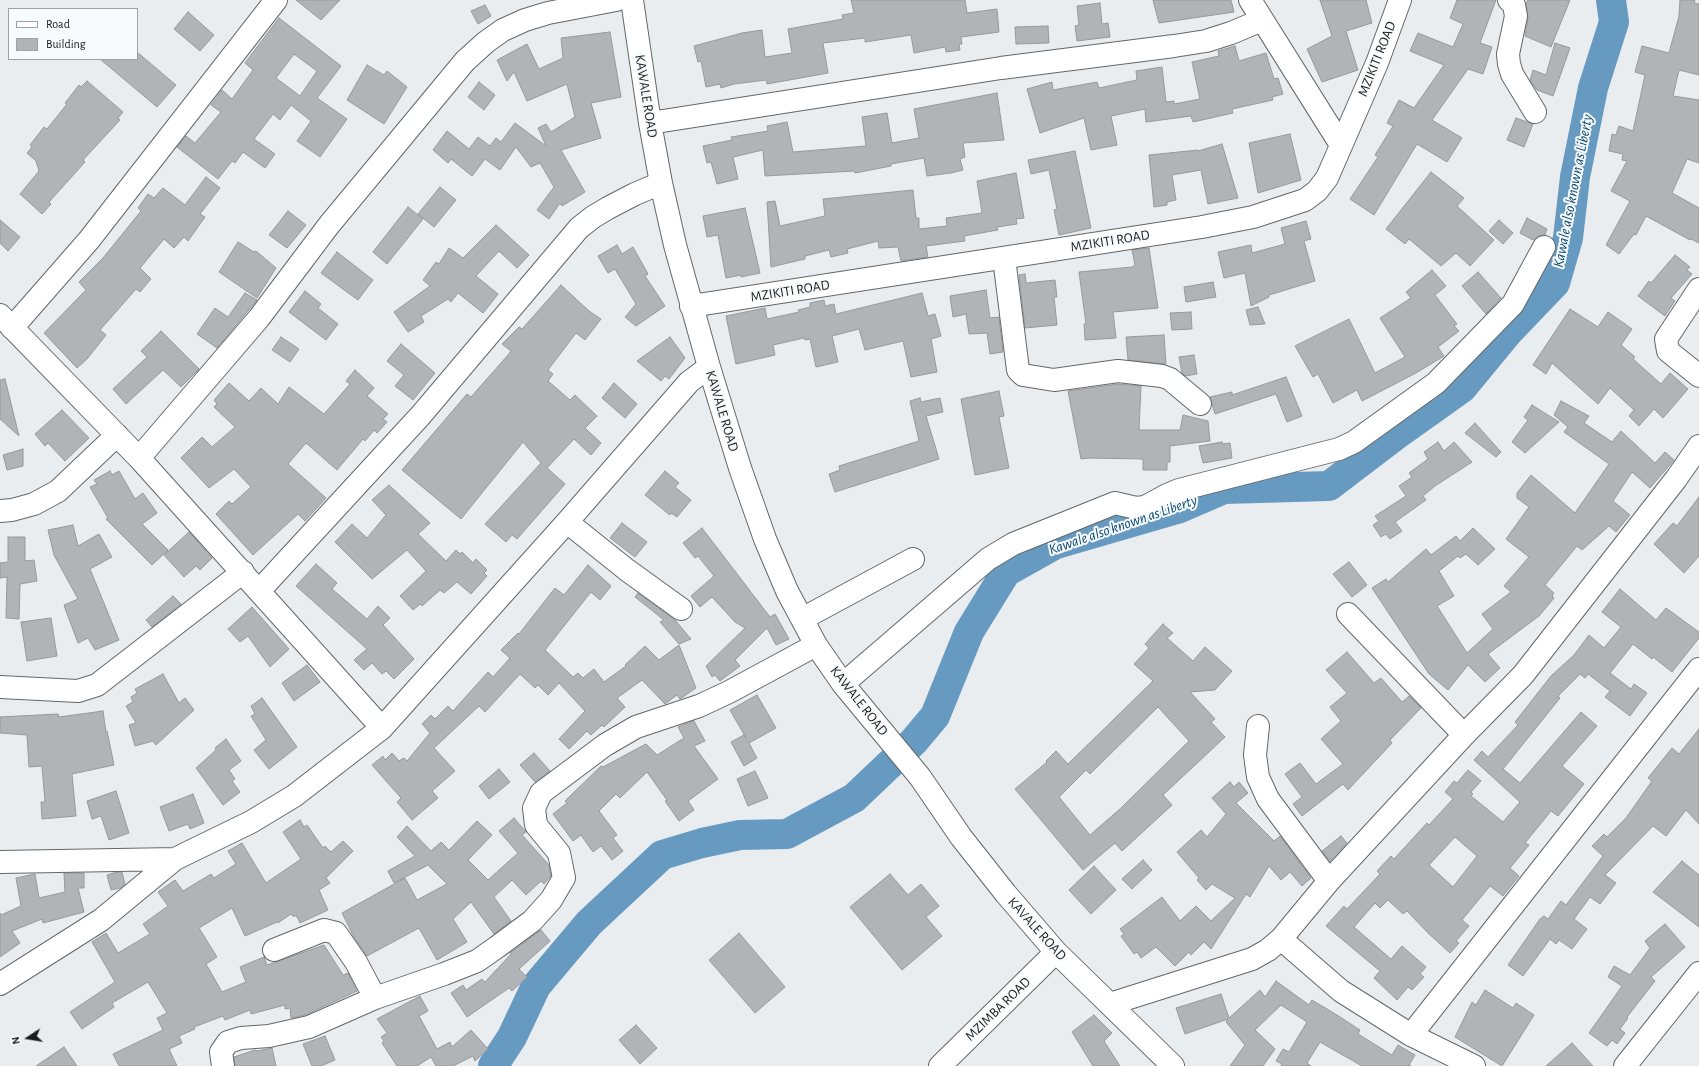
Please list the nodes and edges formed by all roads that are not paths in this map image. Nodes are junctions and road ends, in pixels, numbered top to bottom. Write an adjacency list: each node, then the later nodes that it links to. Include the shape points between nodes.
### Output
1 (276, 0): 16 (street, via 89,240)
2 (616, 0): 22 (street, via 525,20 503,30 465,61 330,225 259,318)
3 (632, 0): 9 (street, KAWALE ROAD)
4 (1250, 0): 7 (street)
5 (1400, 0): 10 (street, MZIKITI ROAD, via 1377,63)
6 (1509, 0): 8 (street, via 1514,5 1516,16 1508,54 1509,64 1512,74)
7 (1262, 20): 9 (street, via 1206,41 1001,68); 10 (street)
8 (1535, 112)
9 (650, 123): 11 (street, KAWALE ROAD)
10 (1341, 145): 13 (street, MZIKITI ROAD, via 1327,178 1317,191 1305,200 1287,207 1202,227)
11 (661, 183): 15 (street, KAWALE ROAD); 27 (street, via 608,208 579,228 421,415)
12 (1544, 247): 33 (street, via 1513,304 1442,377 1354,442 1339,449 1179,490 1146,507 1136,508 1115,503 1013,544 988,559)
13 (1004, 258): 15 (street, MZIKITI ROAD); 19 (street, via 1018,370 1024,375 1054,380 1118,371 1162,376 1170,379)
14 (1699, 290): 18 (street, via 1669,333 1666,346 1668,352)
15 (691, 306): 17 (street, KAWALE ROAD)
16 (6, 322): 20 (street)
17 (708, 367): 24 (street, via 689,382); 30 (street, KAWALE ROAD, via 765,539)
18 (1699, 376)
19 (1200, 404)
20 (117, 435): 22 (street); 23 (street, via 58,491 34,504)
21 (1699, 446): 37 (street, via 1523,674)
22 (139, 458): 26 (street)
23 (0, 511)
24 (567, 522): 28 (street); 36 (street)
25 (913, 559): 30 (street)
26 (243, 572): 27 (street); 34 (street, via 96,685 78,691)
27 (259, 591): 36 (street)
28 (681, 609)
29 (1348, 614): 37 (street)
30 (802, 619): 31 (street, KAWALE ROAD)
31 (816, 645): 33 (street, KAWALE ROAD); 47 (street, via 717,698 636,727 605,744 541,793 534,808 536,825 558,853 564,878 551,900 532,921 477,961)
32 (1699, 669): 49 (street)
33 (843, 684): 38 (street, KAWALE ROAD)
34 (0, 687)
35 (1258, 726): 41 (street, via 1255,755 1258,777 1268,799)
36 (382, 728): 39 (street, via 294,796 251,822)
37 (1464, 735): 41 (street)
38 (920, 777): 44 (street, KAVALE ROAD, via 961,837)
39 (175, 859): 40 (street); 46 (street, via 101,920)
40 (0, 862)
41 (1329, 881): 42 (street)
42 (1282, 939): 48 (street, via 1252,959); 49 (street, via 1341,991)
43 (274, 950): 47 (street, via 324,930 336,934 356,962)
44 (1056, 952): 48 (street, KAVALE ROAD); 51 (street, MZIMBA ROAD)
45 (1699, 973): 54 (street)
46 (0, 984)
47 (375, 998): 50 (street, via 309,1027 228,1042 220,1052)
48 (1110, 1004): 52 (street, KAVALE ROAD)
49 (1411, 1035): 53 (street)
50 (223, 1066)
51 (940, 1066)
52 (1173, 1066)
53 (1474, 1066)
54 (1625, 1066)

